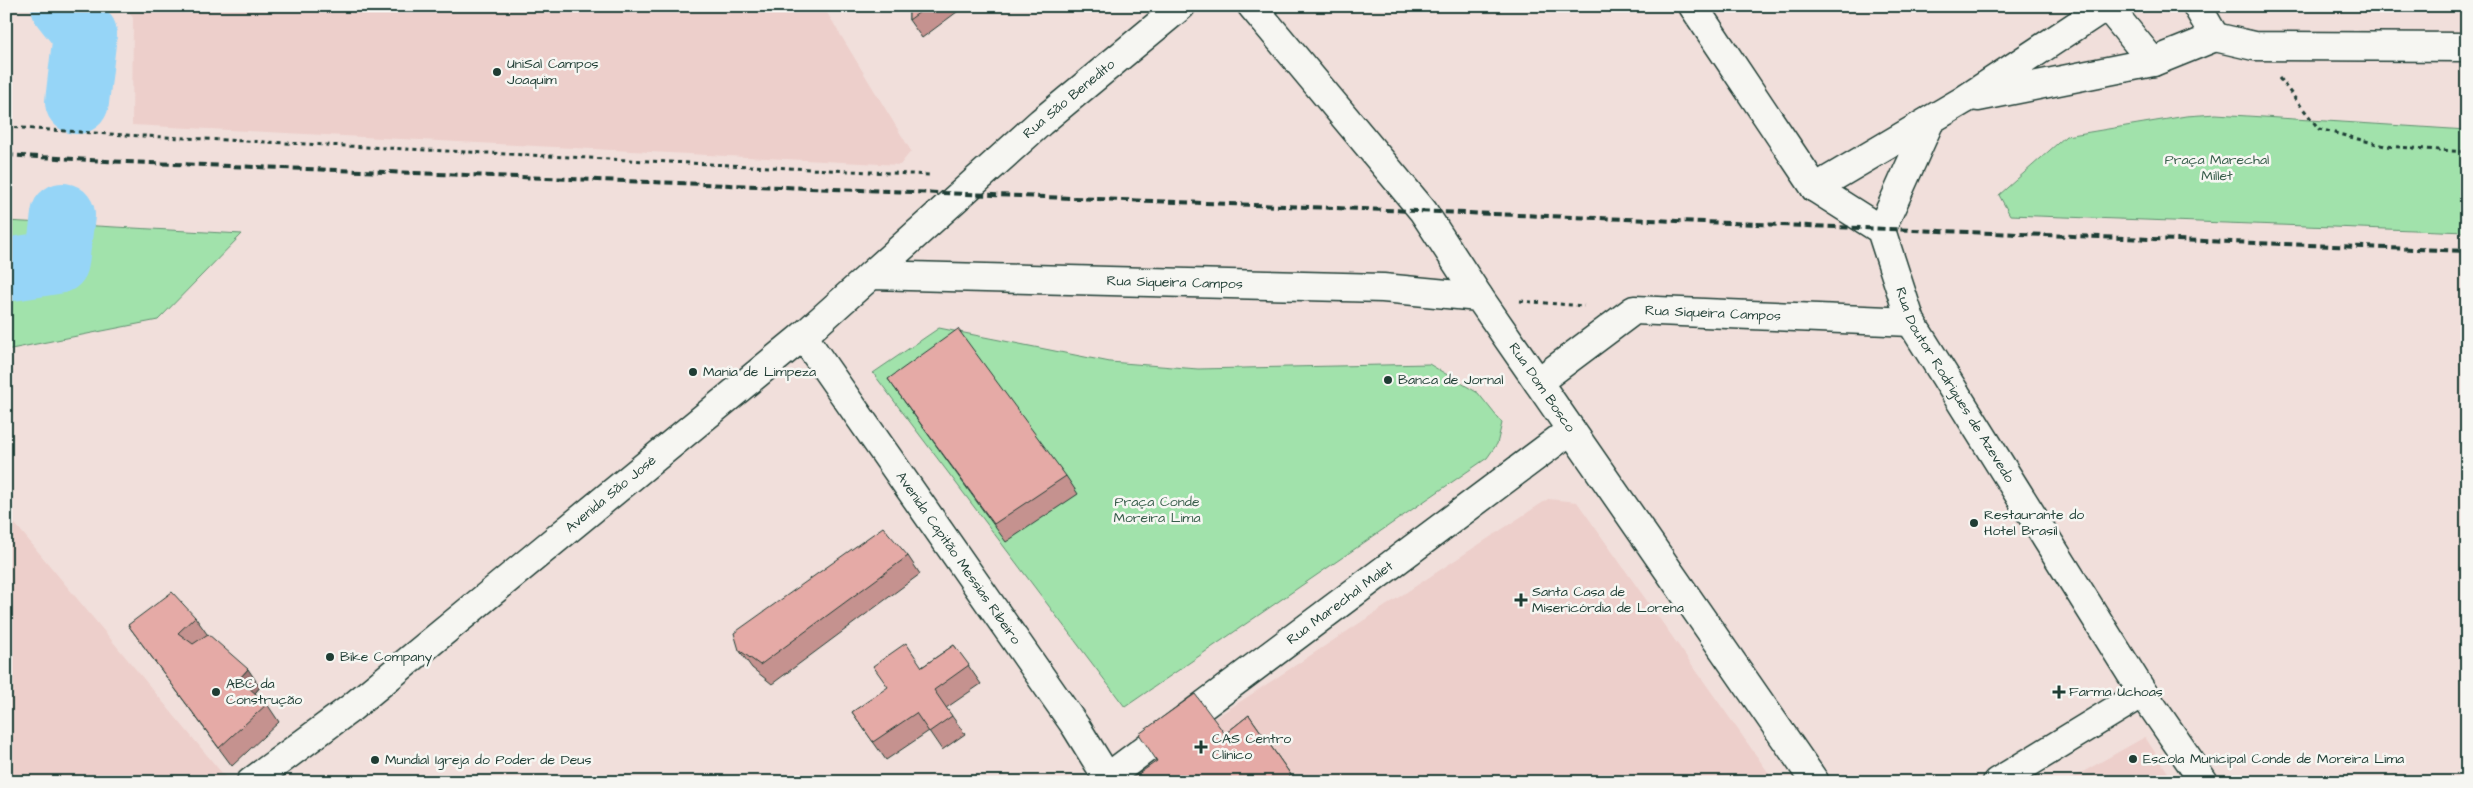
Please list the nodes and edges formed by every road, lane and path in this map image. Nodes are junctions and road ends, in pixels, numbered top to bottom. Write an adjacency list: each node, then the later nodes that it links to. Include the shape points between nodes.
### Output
1 (1181, 6): 16 (street, Rua São Benedito)
2 (1252, 6): 19 (street, Rua Dom Bosco, via 1423,211)
3 (1693, 6): 15 (street)
4 (2107, 6): 9 (street); 10 (street)
5 (2197, 6): 6 (street)
6 (2215, 37): 7 (street); 9 (street)
7 (2254, 46): 8 (street); 13 (path, via 2319,129 2386,146)
8 (2467, 47)
9 (2153, 62): 10 (street)
10 (1964, 100): 11 (street)
11 (1930, 121): 15 (street); 17 (street)
12 (6, 127): 14 (path, via 929,177)
13 (2467, 152)
14 (936, 171)
15 (1815, 188): 17 (street)
16 (960, 194): 18 (street, Avenida São José)
17 (1881, 230): 21 (street, Rua Doutor Rodrigues de Azevedo)
18 (871, 275): 19 (street, Rua Siqueira Campos, via 1383,288); 22 (street, Avenida São José)
19 (1479, 297): 20 (path); 23 (street, Rua Dom Bosco)
20 (1634, 310): 21 (street, Rua Siqueira Campos); 23 (street, Rua Siqueira Campos)
21 (1911, 322): 25 (street, Rua Doutor Rodrigues de Azevedo)
22 (803, 336): 26 (street, Avenida Capitão Messias Ribeiro, via 1071,719); 27 (street, Avenida São José, via 351,708)
23 (1538, 382): 24 (street, Rua Dom Bosco)
24 (1571, 430): 26 (street, Rua Marechal Malet); 28 (street, Rua Dom Bosco)
25 (2143, 693): 29 (street); 30 (street, Rua Doutor Rodrigues de Azevedo)
26 (1109, 779)
27 (251, 782)
28 (1815, 782)
29 (1997, 782)
30 (2204, 782)

